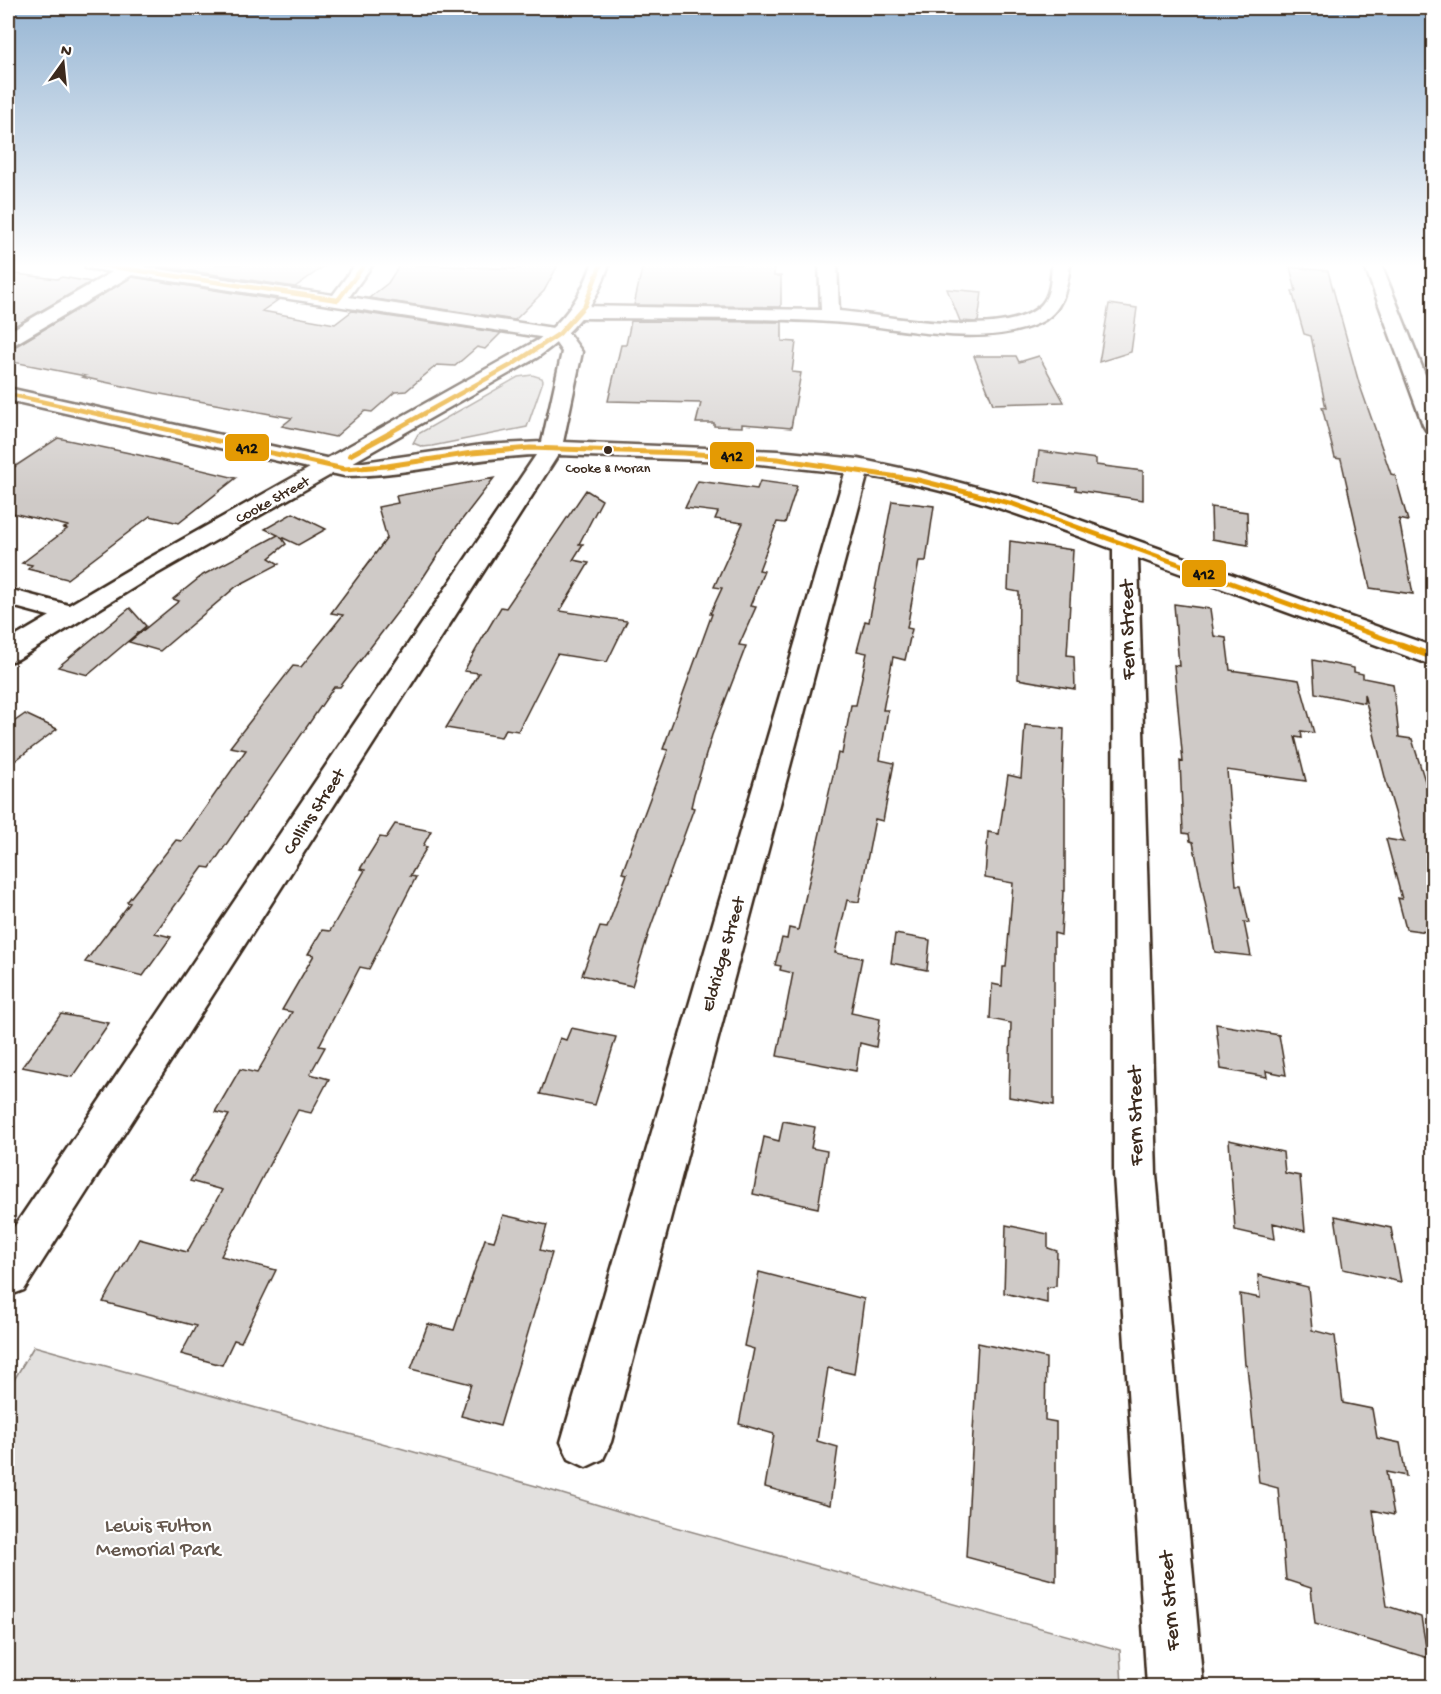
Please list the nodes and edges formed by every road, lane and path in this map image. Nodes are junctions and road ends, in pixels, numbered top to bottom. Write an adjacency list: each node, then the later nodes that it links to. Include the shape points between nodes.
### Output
1 (545, 343): 8 (street, Cooke Street)
2 (566, 343): 6 (street, Collins Street, via 572,352)
3 (1402, 343): 5 (street)
4 (8, 394): 8 (street)
5 (1434, 425)
6 (551, 449): 7 (street, via 737,454); 8 (street, via 485,451 372,469); 14 (street, Collins Street)
7 (858, 466): 9 (street, via 979,493); 15 (street, Eldridge Street)
8 (329, 467): 11 (street, Cooke Street)
9 (1125, 544): 13 (street); 16 (street, Fern Street, via 1135,1174)
10 (8, 597): 11 (street)
11 (71, 614): 12 (street, Cooke Street)
12 (8, 653)
13 (1434, 657)
14 (8, 1274)
15 (586, 1442)
16 (1175, 1686)

